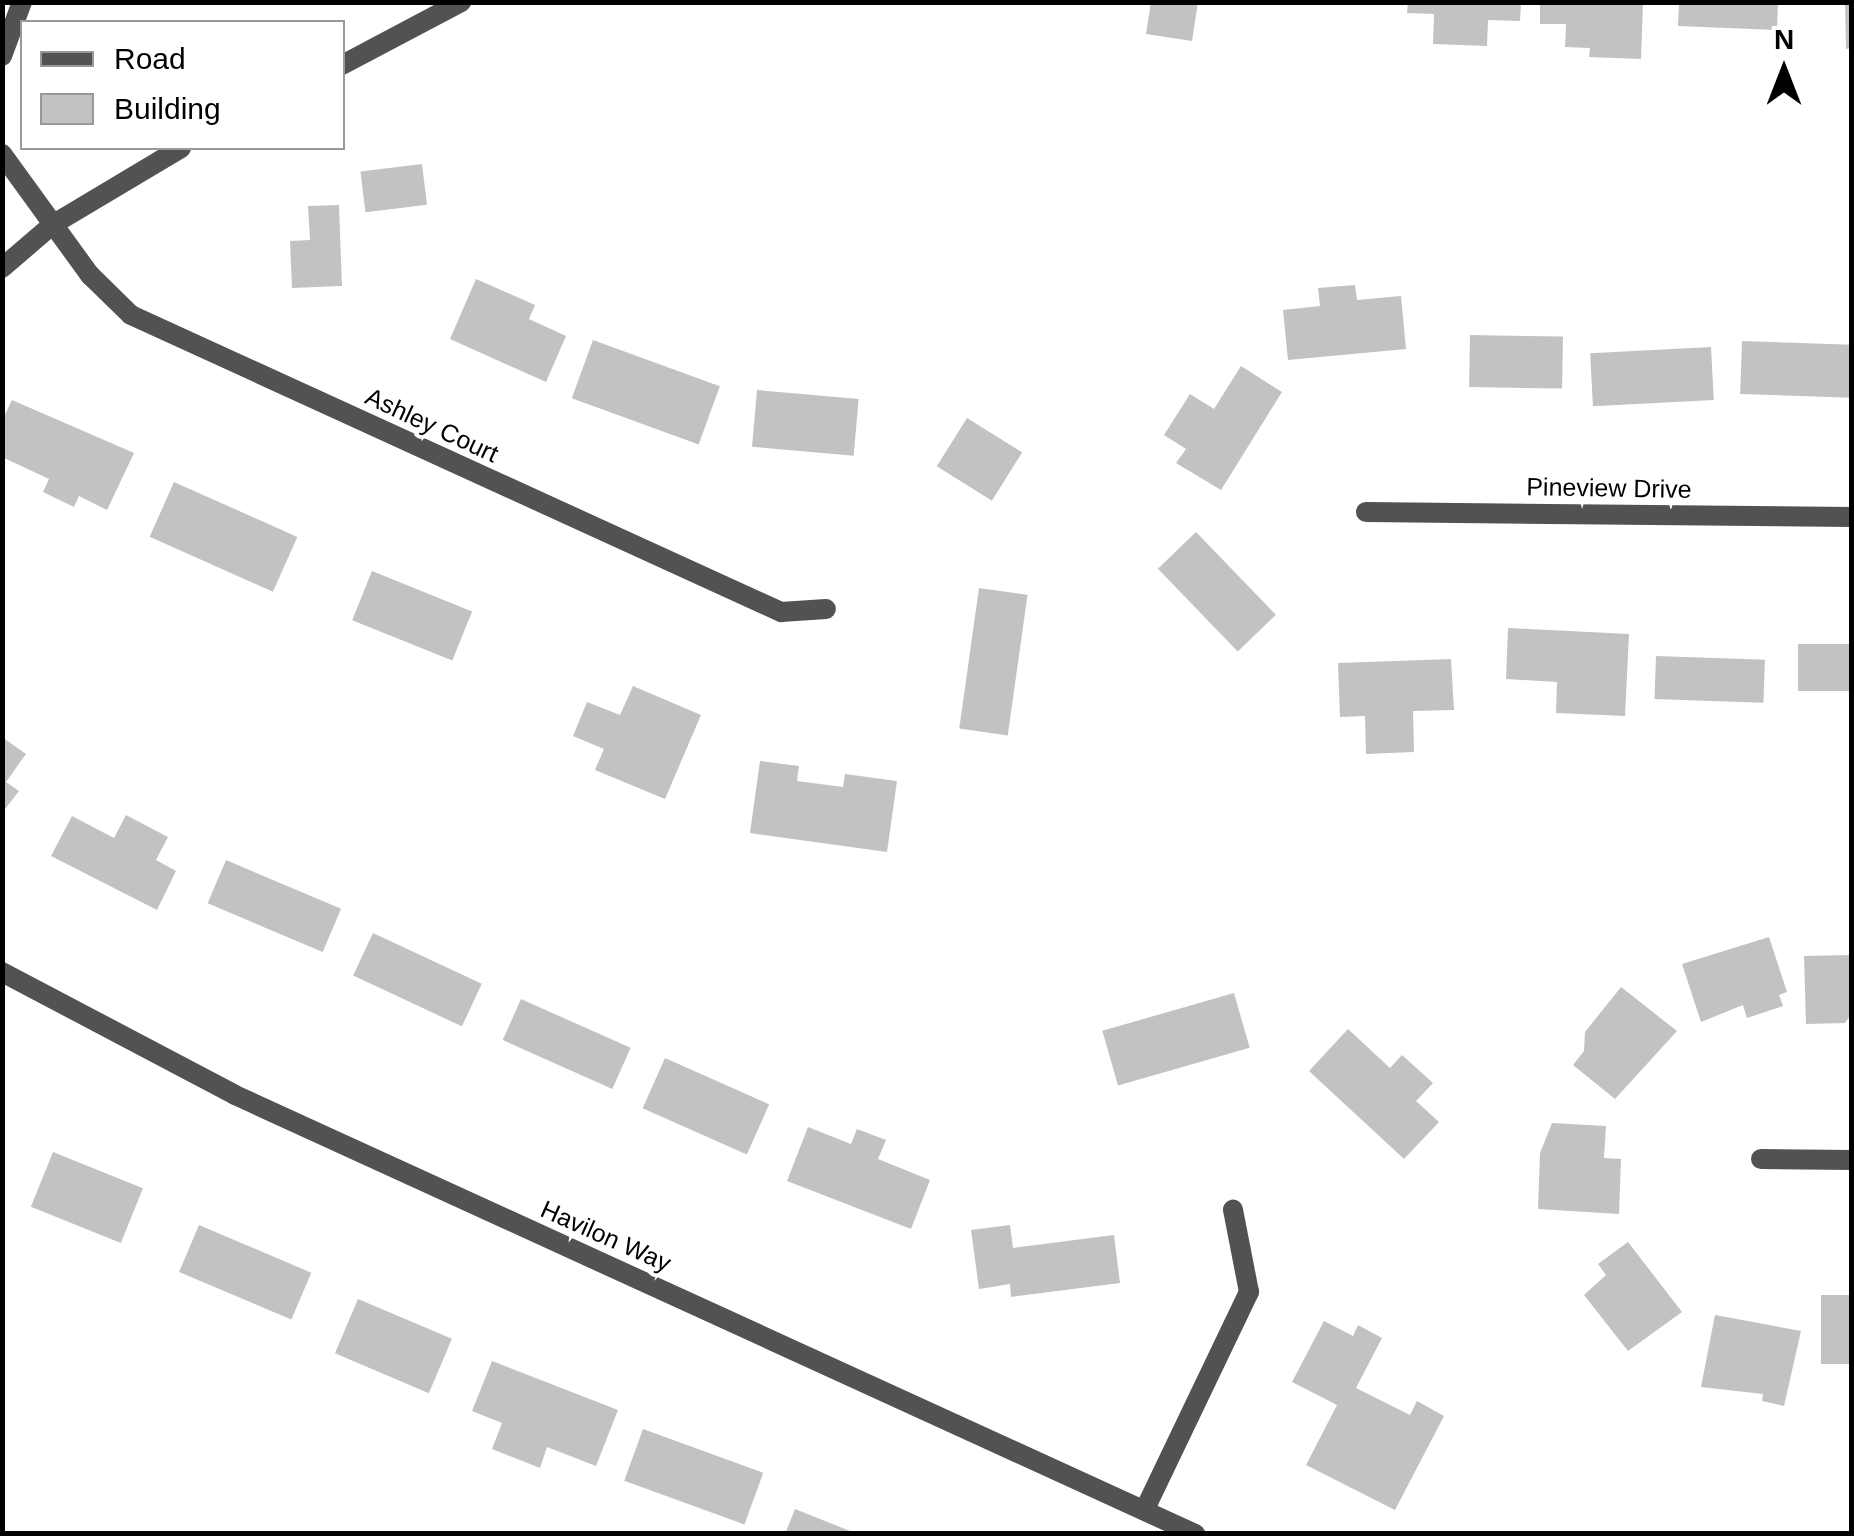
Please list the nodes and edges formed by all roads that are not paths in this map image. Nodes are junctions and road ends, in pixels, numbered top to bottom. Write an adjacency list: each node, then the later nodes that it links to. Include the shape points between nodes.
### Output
1 (22, 2): 3 (street)
2 (461, 2): 4 (street)
3 (2, 56)
4 (345, 63)
5 (178, 150): 7 (street)
6 (2, 154): 7 (street, Ashley Court)
7 (52, 224): 8 (street); 11 (street, Ashley Court, via 131,316 781,612)
8 (2, 268)
9 (1366, 512): 10 (street, Pineview Drive)
10 (1852, 517)
11 (826, 609)
12 (2, 972): 16 (street, Havilon Way, via 234,1095)
13 (1761, 1159): 14 (street)
14 (1852, 1160)
15 (1233, 1210): 16 (street, via 1249,1292)
16 (1145, 1510): 17 (street, Havilon Way)
17 (1194, 1534)

